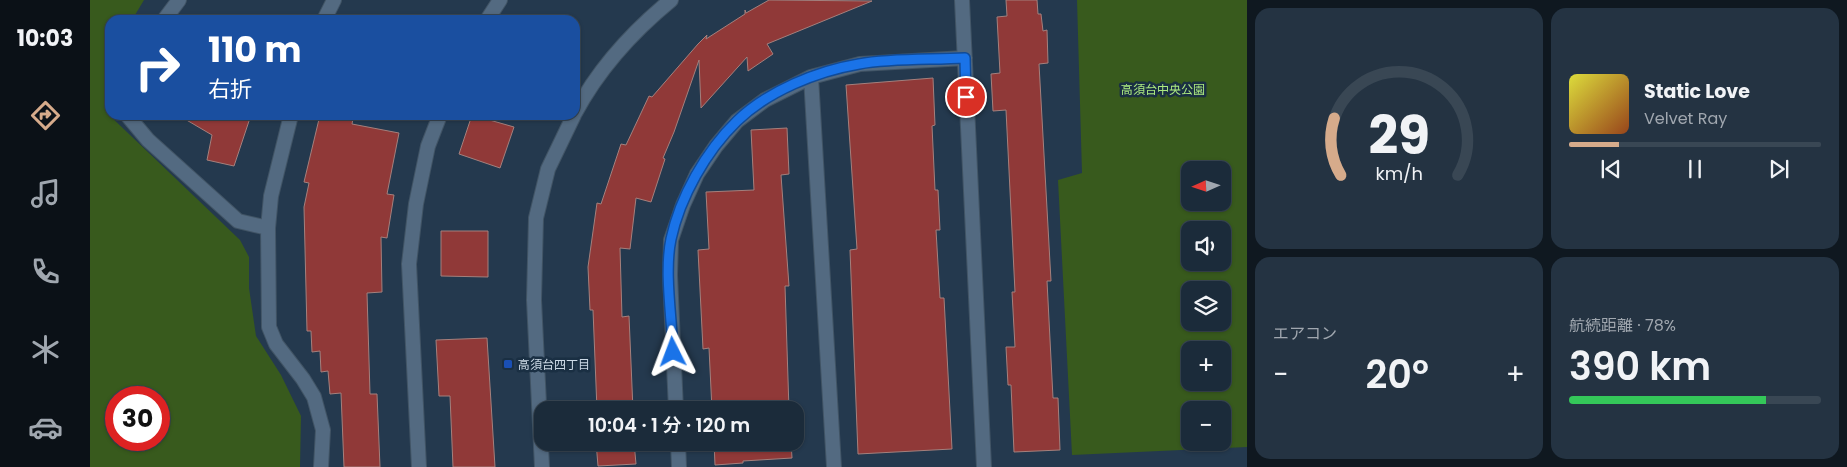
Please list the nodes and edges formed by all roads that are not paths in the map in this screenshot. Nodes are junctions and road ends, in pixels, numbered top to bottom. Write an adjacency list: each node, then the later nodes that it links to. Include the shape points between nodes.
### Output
1 (179, 0): 6 (street)
2 (334, 0): 7 (street)
3 (500, 0): 8 (street)
4 (671, 0): 11 (street, via 614,54)
5 (962, 0): 9 (street)
6 (168, 15)
7 (326, 15)
8 (490, 15)
9 (965, 58): 10 (street, via 860,64); 24 (street)
10 (811, 77): 17 (street, via 765,100 737,120 698,174 683,206 671,240); 23 (street)
11 (580, 103)
12 (131, 120): 16 (street, via 148,140 238,221)
13 (290, 120): 16 (street, via 271,196)
14 (438, 120): 20 (street, via 428,146 416,204 409,264)
15 (571, 120): 21 (street, via 548,169 536,218 534,300)
16 (268, 228): 19 (street, via 270,326 276,344 314,397 320,414 324,447)
17 (676, 401)
18 (678, 451): 22 (street)
19 (321, 467)
20 (419, 467)
21 (542, 467)
22 (679, 467)
23 (834, 467)
24 (984, 467)

